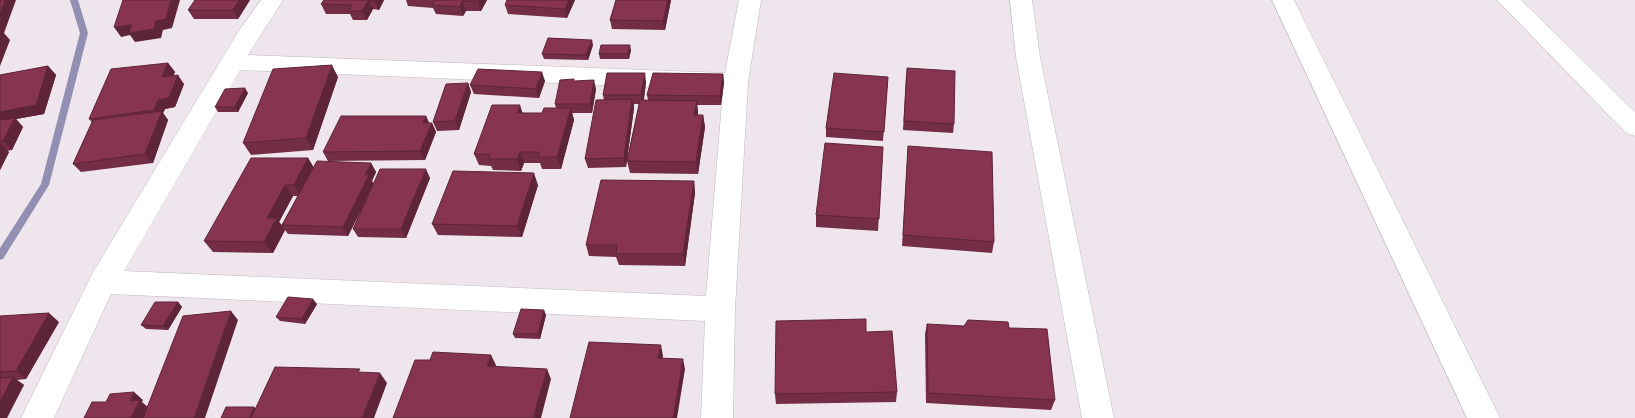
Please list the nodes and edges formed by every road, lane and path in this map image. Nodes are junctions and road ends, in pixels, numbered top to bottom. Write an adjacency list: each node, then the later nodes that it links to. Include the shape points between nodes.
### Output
1 (272, 0): 6 (street)
2 (750, 0): 7 (street)
3 (1021, 0): 13 (street, via 1028,57)
4 (1283, 0): 14 (street)
5 (1508, 0): 8 (street)
6 (233, 62): 7 (street); 9 (street)
7 (736, 82): 10 (street)
8 (1635, 127)
9 (102, 282): 10 (street); 11 (street)
10 (720, 310): 12 (street)
11 (37, 418)
12 (717, 418)
13 (1098, 418)
14 (1484, 418)

